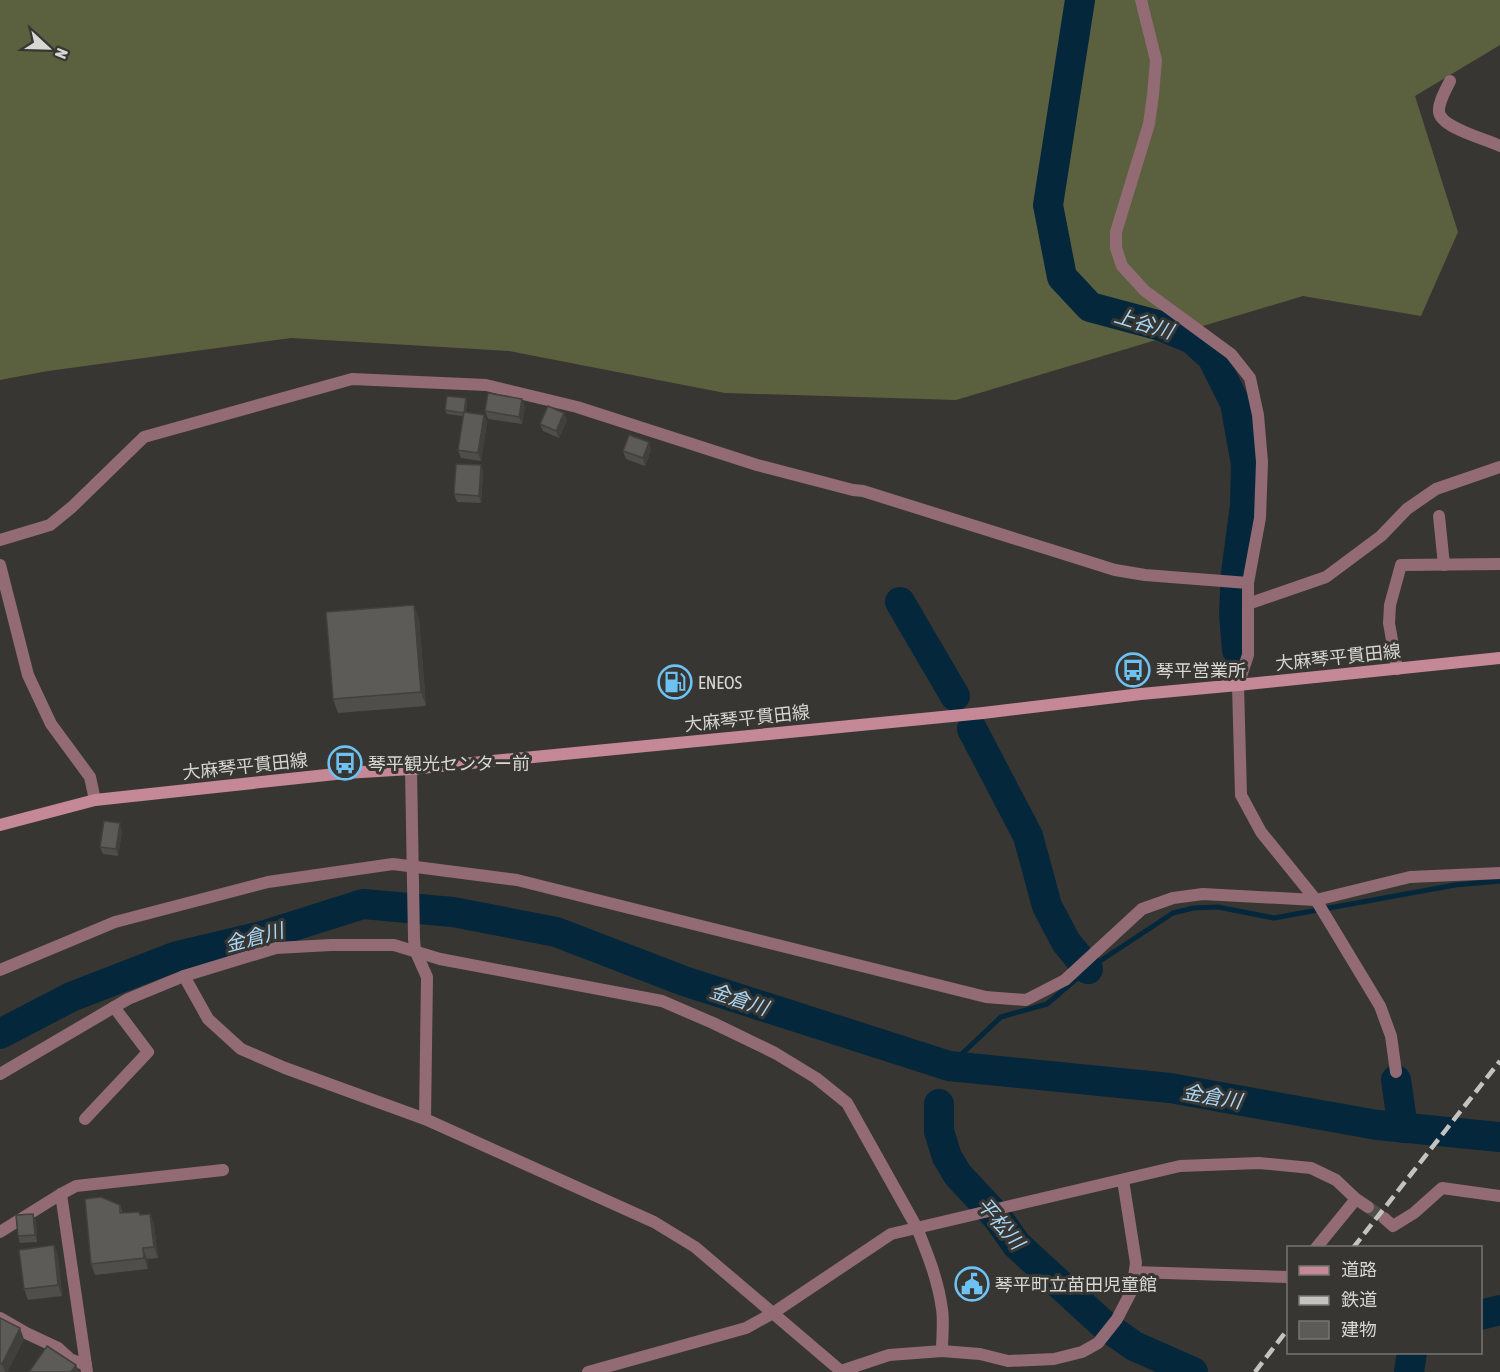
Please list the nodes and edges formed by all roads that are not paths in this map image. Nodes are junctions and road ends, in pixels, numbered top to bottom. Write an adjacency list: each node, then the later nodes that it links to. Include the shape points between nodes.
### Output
1 (1141, 0): 10 (street, via 1156,60 1153,95 1149,124 1116,232 1116,248 1122,266 1145,291 1231,354 1250,378 1262,462 1260,518)
2 (1450, 81): 3 (street, via 1440,103 1439,114 1445,124)
3 (1500, 146)
4 (1500, 467): 11 (street, via 1436,489 1326,577)
5 (1439, 516): 9 (street)
6 (0, 540): 10 (street, via 50,525 144,438 352,379 486,385 577,407 757,465 863,491 1115,570)
7 (1500, 564): 9 (street)
8 (0, 565): 16 (street, via 28,675 51,724 90,777)
9 (1444, 565): 13 (street, via 1401,565 1389,623)
10 (1248, 583): 11 (street)
11 (1248, 604): 14 (street, via 1248,655)
12 (1500, 658): 13 (main road, 大麻琴平貫田線)
13 (1397, 669): 14 (main road, 大麻琴平貫田線)
14 (1238, 686): 15 (main road, 大麻琴平貫田線); 20 (street, via 1241,795 1261,832)
15 (411, 769): 16 (main road, 大麻琴平貫田線); 18 (street)
16 (95, 800): 17 (main road, 大麻琴平貫田線)
17 (0, 825)
18 (413, 871): 20 (street, via 517,880 986,997 1026,1000 1065,980 1142,909 1173,898 1203,894); 21 (street); 22 (street, via 393,864 257,885 115,922)
19 (1500, 873): 20 (street, via 1410,878)
20 (1316, 900): 25 (street, via 1380,1006 1391,1036)
21 (415, 945): 23 (street, via 276,948); 28 (street, via 427,977); 36 (street, via 440,959 662,1001 775,1053 847,1103)
22 (0, 970)
23 (184, 975): 24 (street); 28 (street, via 208,1019 242,1048 285,1068)
24 (114, 1007): 26 (street); 27 (street, via 148,1053)
25 (1396, 1071)
26 (0, 1074)
27 (85, 1119)
28 (425, 1119): 41 (street, via 654,1222 695,1247)
29 (223, 1170): 31 (street, via 76,1186)
30 (1123, 1180): 33 (street, via 1180,1166 1259,1163 1311,1168 1336,1180); 36 (street); 39 (street)
31 (61, 1194): 37 (street); 44 (street)
32 (1500, 1196): 35 (street, via 1442,1188 1394,1226)
33 (1356, 1199): 34 (street); 38 (street)
34 (1368, 1207)
35 (1384, 1218)
36 (917, 1228): 41 (street, via 891,1234); 43 (street, via 935,1273 942,1310)
37 (0, 1232)
38 (1318, 1246)
39 (1135, 1272): 40 (street); 43 (street, via 1132,1290 1117,1319 1098,1343 1082,1352 1054,1359 1008,1361)
40 (1287, 1277)
41 (773, 1313): 45 (street); 46 (street, via 746,1328)
42 (0, 1318): 44 (street, via 45,1340)
43 (942, 1351): 45 (street, via 889,1355)
44 (86, 1369)
45 (842, 1371)
46 (588, 1372)

